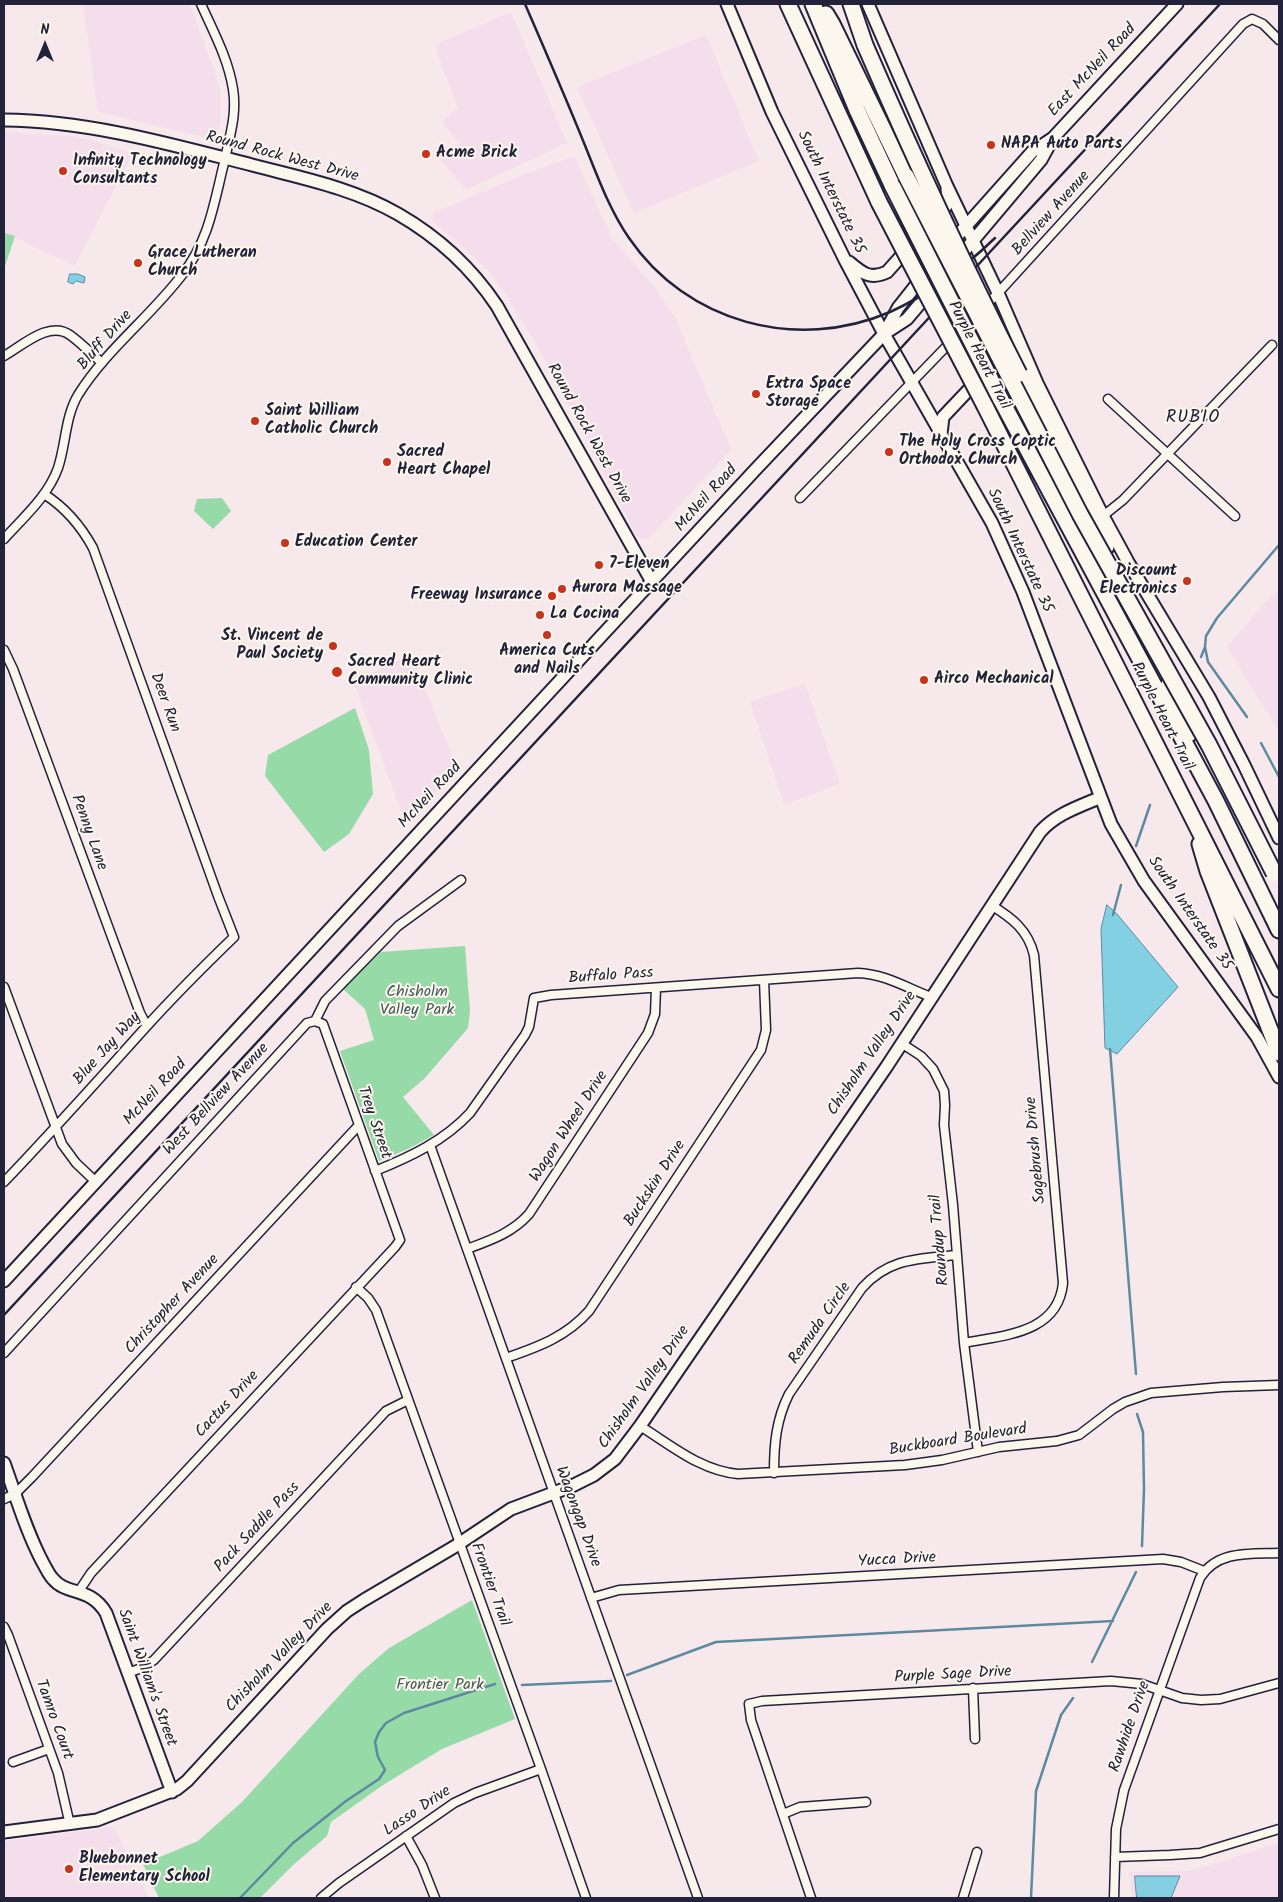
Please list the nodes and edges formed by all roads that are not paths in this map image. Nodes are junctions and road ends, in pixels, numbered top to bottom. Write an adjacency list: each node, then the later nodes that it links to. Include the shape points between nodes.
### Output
1 (201, 4): 14 (street, Bluff Drive, via 224,55 233,91 233,124)
2 (727, 4): 18 (main road, South Interstate 35, via 772,112)
3 (783, 4): 10 (highway)
4 (788, 4): 10 (highway, Purple Heart Trail)
5 (813, 4): 37 (highway, Purple Heart Trail, bridge, via 893,186 1000,398)
6 (819, 4): 40 (highway, bridge, via 1080,514 1209,745)
7 (851, 4): 37 (highway, bridge, via 865,45 949,233 1131,597)
8 (868, 4): 15 (main road)
9 (1177, 4): 13 (main road, East McNeil Road)
10 (794, 20): 38 (highway, Purple Heart Trail, bridge, via 879,202)
11 (1279, 40): 19 (street, Bellview Avenue, via 1263,24 1252,19 1243,24)
12 (4, 120): 14 (main road, Round Rock West Drive, via 87,126)
13 (1053, 138): 16 (main road, East McNeil Road, via 1032,152); 17 (main road, East McNeil Road, via 1041,160)
14 (225, 158): 23 (street, Bluff Drive, via 211,221 201,246 156,306); 34 (main road, Round Rock West Drive, via 332,186 371,201 421,228 456,255 497,306)
15 (946, 184): 16 (main road); 18 (main road, via 946,206 887,272 875,276 866,274)
16 (966, 224): 17 (main road); 20 (main road, McNeil Road, via 898,308)
17 (973, 239): 19 (main road); 20 (main road, McNeil Road, via 907,319)
18 (845, 260): 20 (main road, South Interstate 35)
19 (998, 293): 24 (street, Bellview Avenue); 25 (main road)
20 (884, 334): 24 (main road, South Interstate 35); 34 (main road, McNeil Road)
21 (1272, 345): 28 (street)
22 (4, 356): 23 (street, via 45,332 58,330 70,335)
23 (102, 363): 29 (street, Bluff Drive, via 72,408 62,456)
24 (912, 383): 27 (main road, South Interstate 35); 30 (street, Bellview Avenue)
25 (1037, 383): 27 (main road, via 1010,360 995,362 943,416); 31 (main road)
26 (1108, 399): 28 (street)
27 (942, 434): 36 (main road, South Interstate 35, via 992,523 1023,592)
28 (1168, 454): 31 (street); 32 (street)
29 (44, 494): 33 (street, Bluff Drive); 44 (street, Deer Run, via 69,514 93,548)
30 (800, 498)
31 (1103, 516): 39 (main road, via 1209,698)
32 (1235, 516)
33 (4, 539)
34 (652, 582): 60 (main road, McNeil Road)
35 (4, 650): 51 (street, Penny Lane)
36 (1100, 798): 42 (main road, Chisholm Valley Drive, via 1066,812 1044,827); 54 (main road, South Interstate 35, via 1144,881 1257,1037)
37 (1216, 801): 43 (highway, Purple Heart Trail)
38 (1189, 810): 48 (highway, Purple Heart Trail); 53 (highway, via 1208,871)
39 (1278, 832)
40 (1277, 879)
41 (461, 880): 50 (street, West Bellview Avenue, via 398,926 324,1001)
42 (991, 905): 49 (main road, Chisholm Valley Drive); 66 (street, Sagebrush Drive, via 1022,928 1034,955 1063,1283 1056,1306 1038,1325)
43 (1279, 930)
44 (234, 937): 51 (street, Blue Jay Way)
45 (764, 980): 47 (street, Buffalo Pass); 49 (street, Buffalo Pass, via 864,973 888,978); 68 (street, Buckskin Drive, via 766,1030 761,1050 589,1311 562,1335)
46 (4, 987): 56 (street)
47 (656, 988): 57 (street, Buffalo Pass, via 534,998 529,1027 515,1050 470,1113); 62 (street, Wagon Wheel Drive, via 655,1014 646,1037 529,1214 509,1232)
48 (1279, 988)
49 (931, 997): 52 (main road, Chisholm Valley Drive)
50 (315, 1020): 55 (street, Trey Street, via 323,1024); 67 (street, West Bellview Avenue, via 307,1023)
51 (147, 1026): 56 (street, Blue Jay Way)
52 (901, 1043): 63 (street, Roundup Trail, via 921,1056 933,1069 944,1091); 71 (main road, Chisholm Valley Drive)
53 (1279, 1053)
54 (1279, 1077)
55 (359, 1125): 58 (street, Trey Street); 76 (street, Christopher Avenue)
56 (55, 1128): 59 (street, Blue Jay Way); 60 (street, via 67,1152)
57 (430, 1145): 58 (street, Buffalo Pass); 62 (street, Wagongap Drive)
58 (375, 1170): 61 (street, Trey Street)
59 (4, 1182)
60 (96, 1182): 64 (main road, McNeil Road)
61 (400, 1240): 65 (street, Cactus Drive)
62 (467, 1248): 68 (street, Wagongap Drive)
63 (956, 1255): 66 (street, Roundup Trail); 74 (street, Remuda Circle, via 894,1264 876,1274 862,1288 782,1407 776,1427)
64 (4, 1281)
65 (356, 1287): 70 (street, Frontier Trail, via 376,1310); 81 (street, Cactus Drive, via 91,1574)
66 (964, 1343): 72 (street, Roundup Trail)
67 (4, 1353)
68 (506, 1358): 75 (street, Wagongap Drive)
69 (1279, 1385): 72 (street, Buckboard Boulevard, via 1151,1393 1125,1402 1088,1429 1068,1439)
70 (408, 1400): 78 (street, Frontier Trail); 84 (street, Pack Saddle Pass, via 386,1411 154,1660)
71 (640, 1426): 74 (street, Buckboard Boulevard, via 698,1463 716,1470 738,1474); 75 (main road, Chisholm Valley Drive, via 605,1468)
72 (978, 1452): 74 (street, Buckboard Boulevard, via 905,1465)
73 (4, 1463): 76 (main road, Saint William's Street)
74 (774, 1473)
75 (554, 1493): 78 (main road, Chisholm Valley Drive, via 511,1509); 82 (street, Wagongap Drive)
76 (15, 1494): 77 (street, Christopher Avenue); 81 (main road, Saint William's Street, via 33,1542 52,1579)
77 (4, 1499)
78 (459, 1543): 91 (street, Frontier Trail); 92 (main road, Chisholm Valley Drive, via 337,1619 187,1781)
79 (1279, 1553): 80 (street, via 1225,1557)
80 (1204, 1571): 82 (street, Yucca Drive, via 1163,1559 619,1590); 87 (street, Rawhide Drive)
81 (79, 1591): 84 (main road, Saint William's Street, via 104,1609)
82 (591, 1598): 104 (street, Wagongap Drive)
83 (4, 1627): 89 (street, Tamro Court)
84 (127, 1673): 92 (main road, Saint William's Street)
85 (1279, 1683): 87 (street, Purple Sage Drive, via 1213,1700 1188,1699)
86 (973, 1688): 87 (street, Purple Sage Drive, via 1111,1681 1142,1684); 88 (street); 94 (street, Purple Sage Drive, via 749,1704 751,1720)
87 (1159, 1690): 100 (street, Rawhide Drive, via 1124,1790)
88 (975, 1739)
89 (48, 1749): 90 (street); 95 (street, Tamro Court, via 62,1786)
90 (13, 1762)
91 (541, 1769): 98 (street, Lasso Drive, via 463,1798); 103 (street, Frontier Trail)
92 (172, 1792): 95 (main road, Chisholm Valley Drive, via 97,1820)
93 (866, 1802): 94 (street, via 800,1807)
94 (783, 1814): 105 (street)
95 (70, 1824): 97 (main road, Chisholm Valley Drive)
96 (1279, 1829): 100 (street, via 1200,1852)
97 (4, 1832)
98 (406, 1836): 101 (street, Lasso Drive); 102 (street)
99 (977, 1852): 106 (street)
100 (1114, 1857): 107 (street, Rawhide Drive)
101 (321, 1898)
102 (435, 1898)
103 (586, 1898)
104 (698, 1898)
105 (811, 1898)
106 (963, 1898)
107 (1114, 1898)

